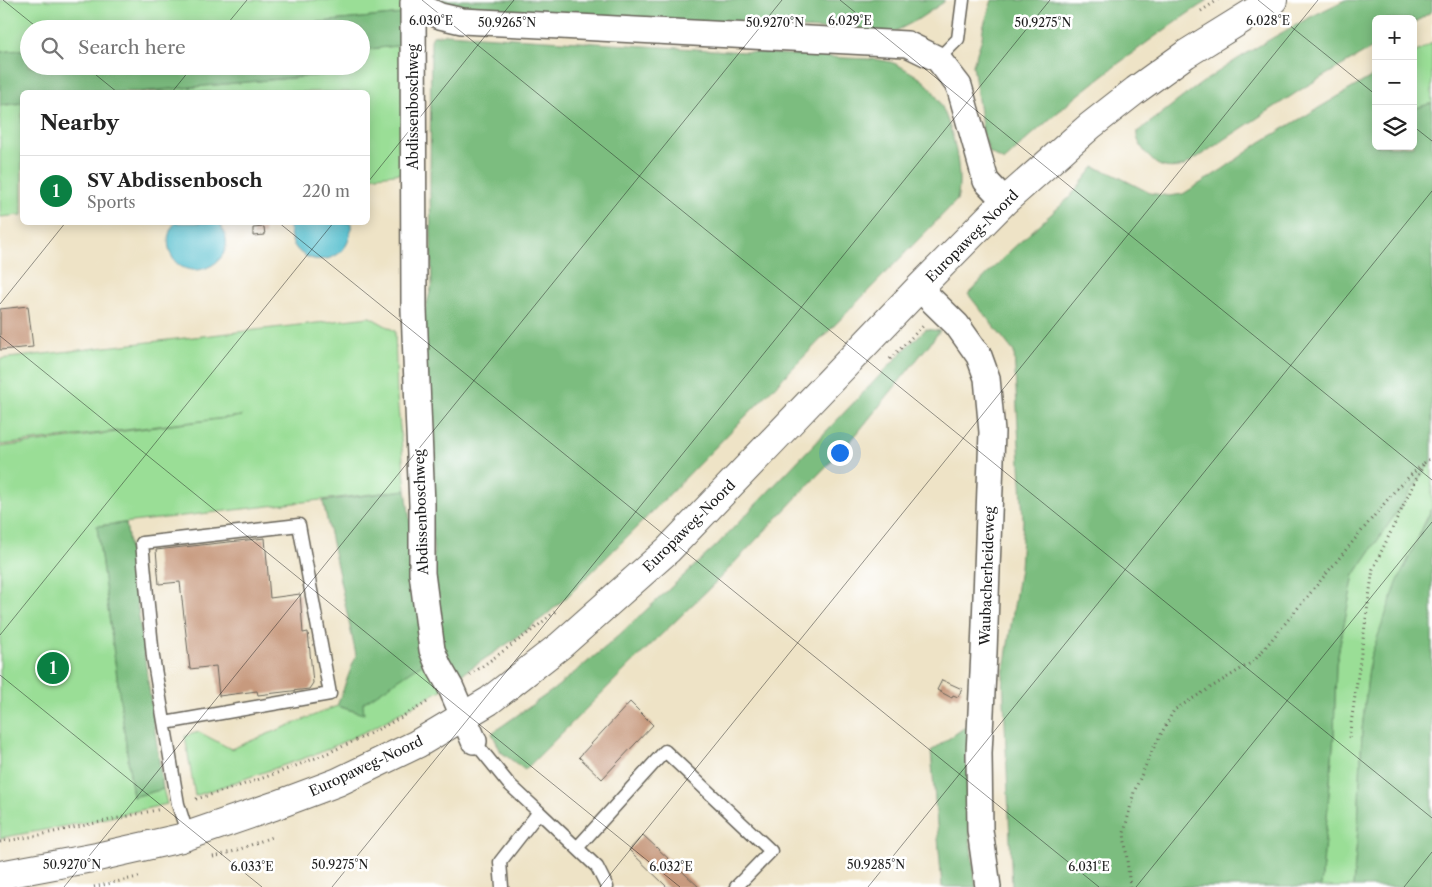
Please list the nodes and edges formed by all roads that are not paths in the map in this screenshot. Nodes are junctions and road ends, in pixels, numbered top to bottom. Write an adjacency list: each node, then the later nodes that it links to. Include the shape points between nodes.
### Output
1 (963, 0): 3 (lane, via 958,39)
2 (1273, 0): 4 (street, Europaweg-Noord, via 1186,54 1136,90)
3 (938, 59): 4 (street, Abdissenboschweg, via 959,86 986,181); 7 (street, Abdissenboschweg, via 907,44 462,21 440,16 413,3 414,310 422,573 432,650)
4 (1005, 201): 5 (street, Europaweg-Noord)
5 (919, 288): 7 (street, Europaweg-Noord, via 668,550 561,645 489,701); 15 (street, Waubacherheideweg, via 957,325 979,356 987,378 992,432 979,753 980,830)
6 (165, 723): 6 (lane, via 153,657 142,543 299,525 330,694); 9 (lane, via 178,804)
7 (469, 729): 8 (lane, via 508,783); 9 (street, Europaweg-Noord, via 418,744 338,782)
8 (539, 812): 10 (lane); 12 (lane, via 500,862)
9 (188, 836): 11 (street, Europaweg-Noord)
10 (577, 848): 13 (lane, via 597,867); 14 (lane, via 665,751 770,851)
11 (0, 876)
12 (502, 887)
13 (607, 887)
14 (736, 887)
15 (988, 887)

